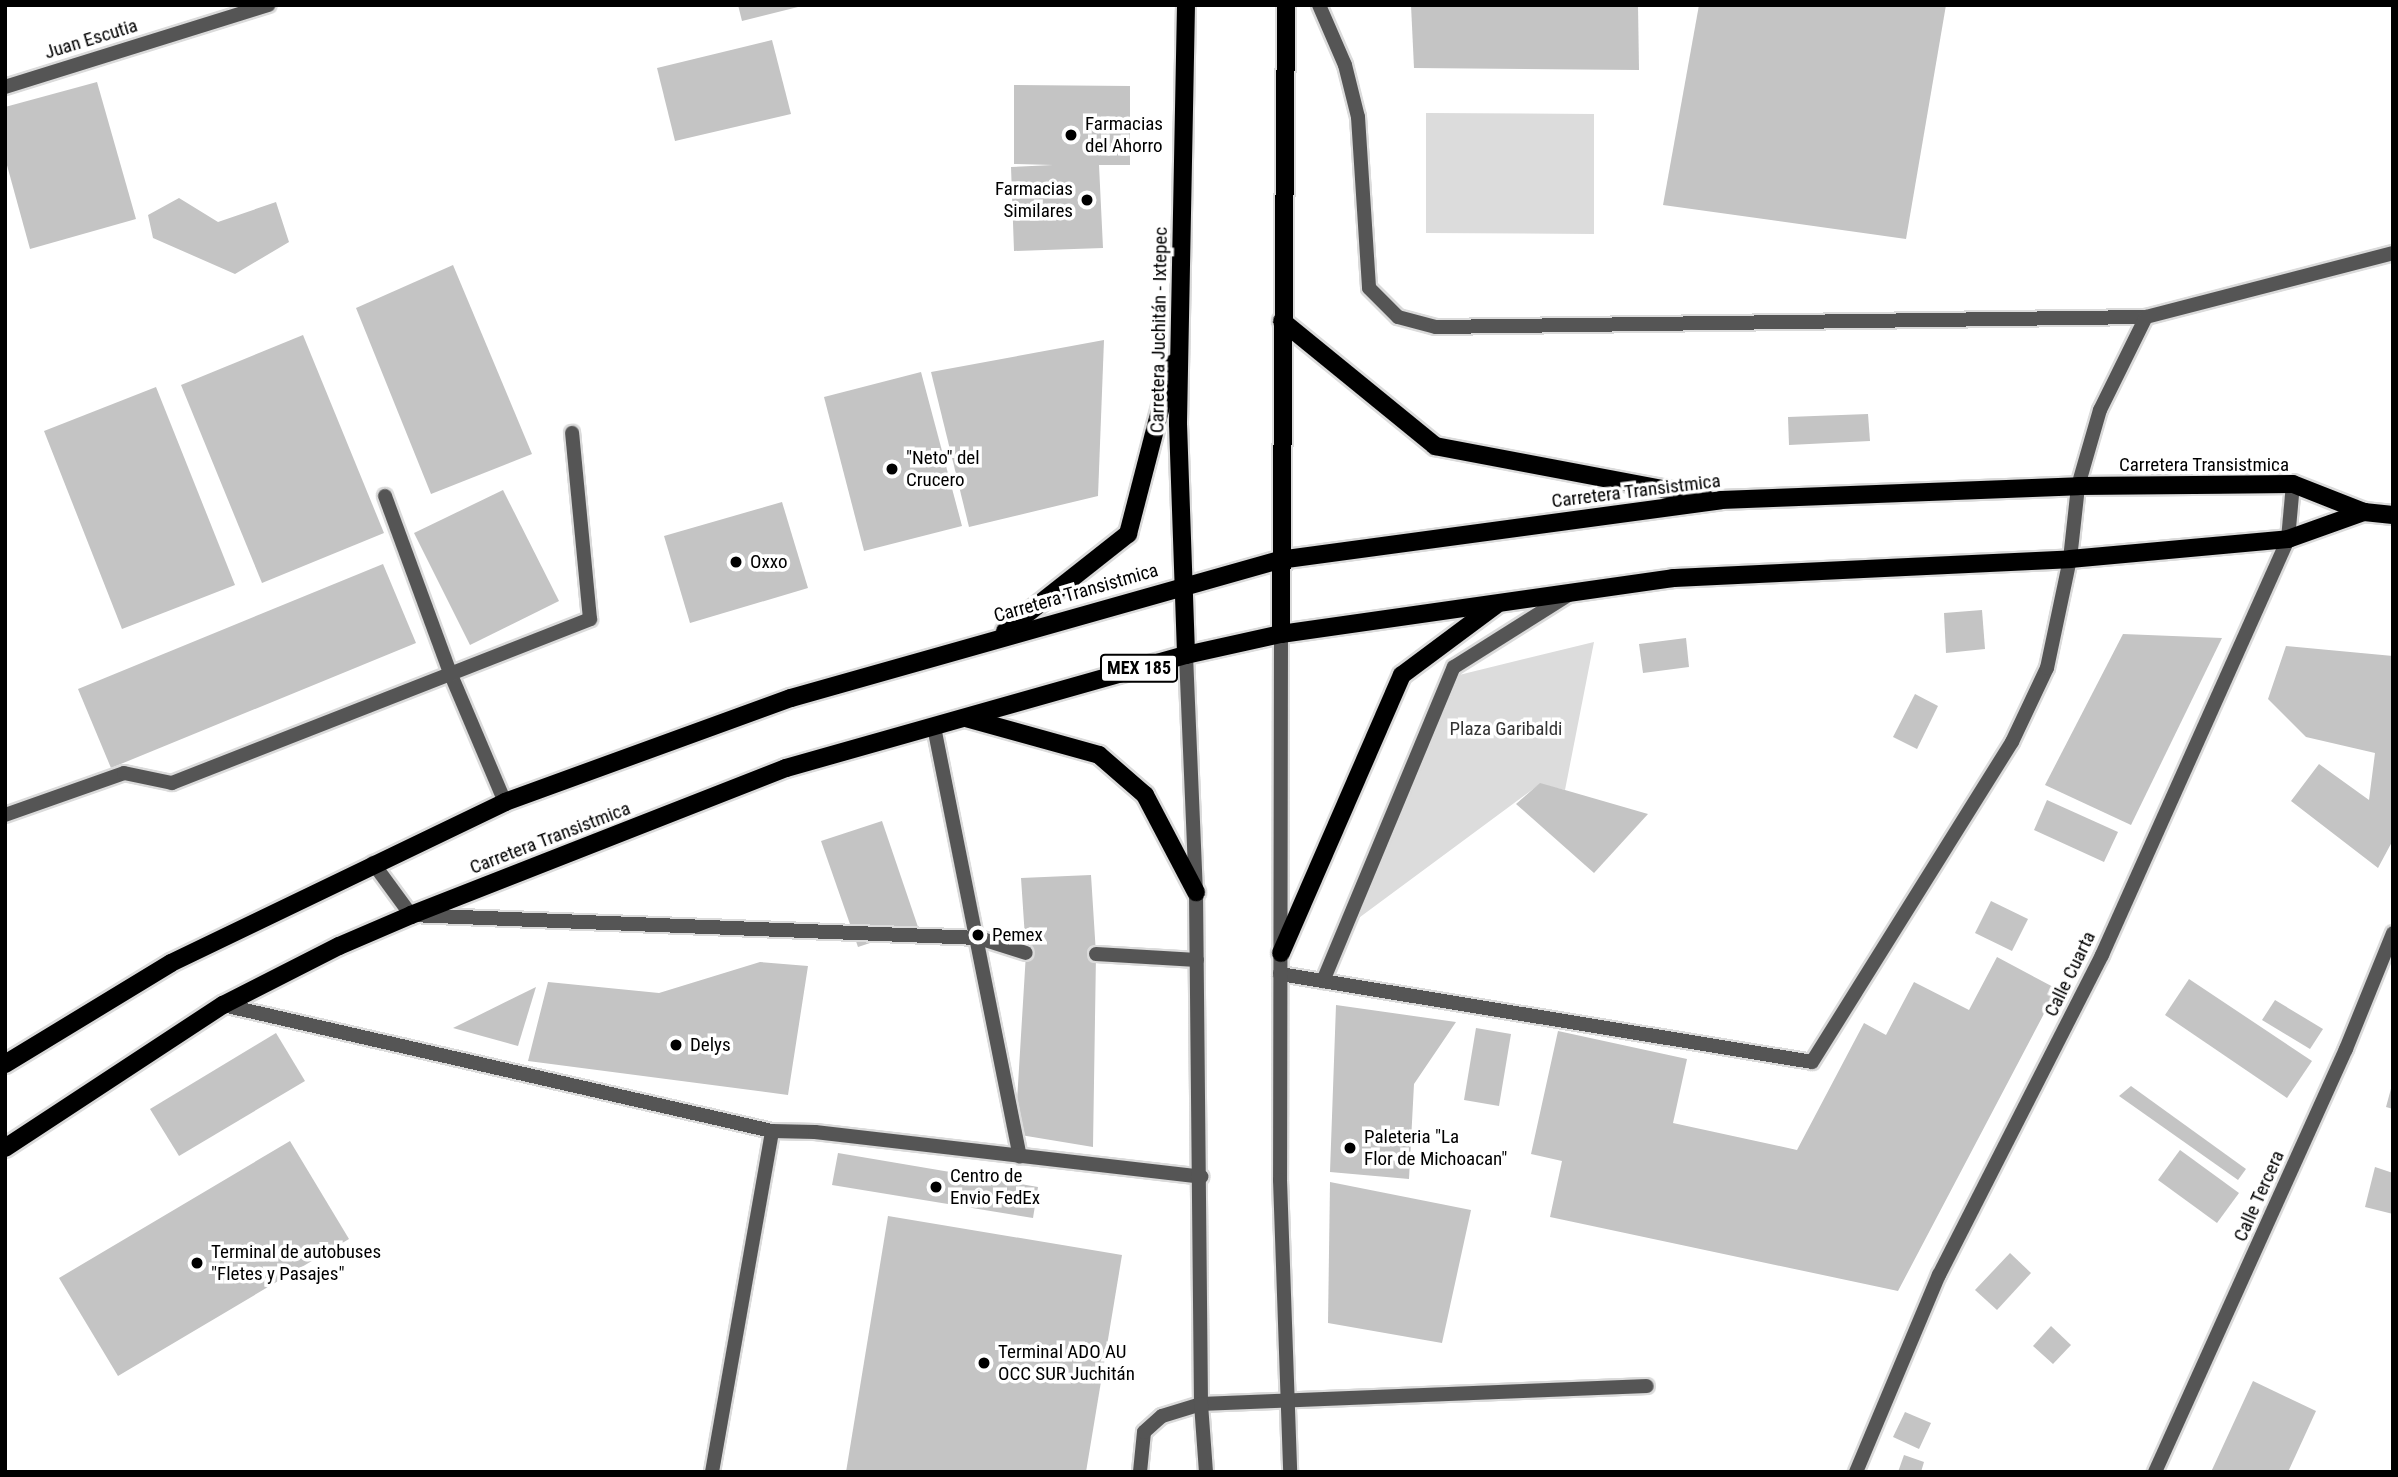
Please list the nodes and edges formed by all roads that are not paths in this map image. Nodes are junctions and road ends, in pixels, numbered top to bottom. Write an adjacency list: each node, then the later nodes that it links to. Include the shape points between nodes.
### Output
1 (269, 5): 5 (street, Juan Escutia)
2 (1186, 5): 10 (main road, Carretera Juchitán - Ixtepec / MEX 185)
3 (1286, 5): 9 (main road)
4 (1319, 5): 8 (street, via 1345,65 1358,117 1369,288 1398,317 1436,327)
5 (226, 12): 6 (street, Juan Escutia)
6 (5, 87)
7 (2393, 253): 8 (street)
8 (2146, 317): 13 (street, via 2100,410)
9 (1282, 321): 15 (main road, via 1435,446); 20 (main road)
10 (1180, 333): 21 (main road, Carretera Juchitán - Ixtepec / MEX 185); 25 (main road, via 1128,534)
11 (572, 433): 27 (street, via 590,619)
12 (2293, 484): 13 (main road, Carretera Transistmica / MEX 185); 16 (main road, Carretera Transistmica / MEX 185); 18 (street, Calle Cuarta)
13 (2078, 486): 15 (main road, Carretera Transistmica / MEX 185); 19 (street)
14 (385, 496): 27 (street)
15 (1721, 500): 20 (main road, Carretera Transistmica / MEX 185)
16 (2364, 512): 17 (main road, MEX 185); 18 (main road, Carretera Transistmica / MEX 185)
17 (2393, 515)
18 (2288, 539): 19 (main road, Carretera Transistmica / MEX 185); 56 (street, Calle Cuarta, via 2102,955 1939,1275)
19 (2070, 559): 22 (main road, Carretera Transistmica / MEX 185, via 1674,578); 42 (street, via 2047,668 2012,742 1812,1062)
20 (1279, 560): 21 (main road, Carretera Transistmica / MEX 185); 24 (main road)
21 (1184, 584): 25 (main road, Carretera Transistmica / MEX 185); 26 (main road, Carretera Juchitán - Ixtepec / MEX 185)
22 (1572, 593): 23 (main road, Carretera Transistmica / MEX 185); 42 (street, via 1454,667)
23 (1496, 604): 24 (main road, Carretera Transistmica / MEX 185); 38 (main road, via 1402,675)
24 (1281, 634): 26 (main road, Carretera Transistmica / MEX 185); 38 (street)
25 (996, 638): 30 (main road, Carretera Transistmica / MEX 185, via 791,698)
26 (1186, 655): 28 (main road, Carretera Transistmica / MEX 185); 33 (street)
27 (451, 675): 30 (street); 31 (street, via 172,783 124,773)
28 (965, 718): 29 (main road, Carretera Transistmica / MEX 185); 33 (main road, via 1099,754 1144,795)
29 (934, 727): 34 (main road, Carretera Transistmica / MEX 185, via 786,768); 36 (street)
30 (505, 802): 32 (main road, Carretera Transistmica / MEX 185)
31 (5, 815)
32 (373, 863): 34 (street); 44 (main road, Carretera Transistmica / MEX 185, via 172,963)
33 (1196, 892): 40 (street)
34 (411, 915): 36 (street); 43 (main road, Carretera Transistmica / MEX 185)
35 (2393, 933): 57 (street, Calle Tercera, via 2346,1049)
36 (979, 938): 37 (street); 47 (street)
37 (1026, 953)
38 (1281, 953): 41 (street)
39 (1096, 954): 40 (street)
40 (1197, 960): 48 (street)
41 (1280, 974): 42 (street); 50 (street, via 1279,1180)
42 (1323, 981)
43 (223, 1005): 45 (street); 46 (main road, Carretera Transistmica / MEX 185)
44 (5, 1064)
45 (772, 1131): 47 (street); 52 (street)
46 (5, 1148)
47 (1020, 1156): 48 (street)
48 (1201, 1177): 51 (street)
49 (1647, 1386): 50 (street)
50 (1287, 1399): 51 (street); 55 (street)
51 (1201, 1404): 53 (street, via 1162,1416 1144,1432); 54 (street)
52 (712, 1472)
53 (1140, 1472)
54 (1206, 1472)
55 (1290, 1472)
56 (1856, 1472)
57 (2155, 1472)

